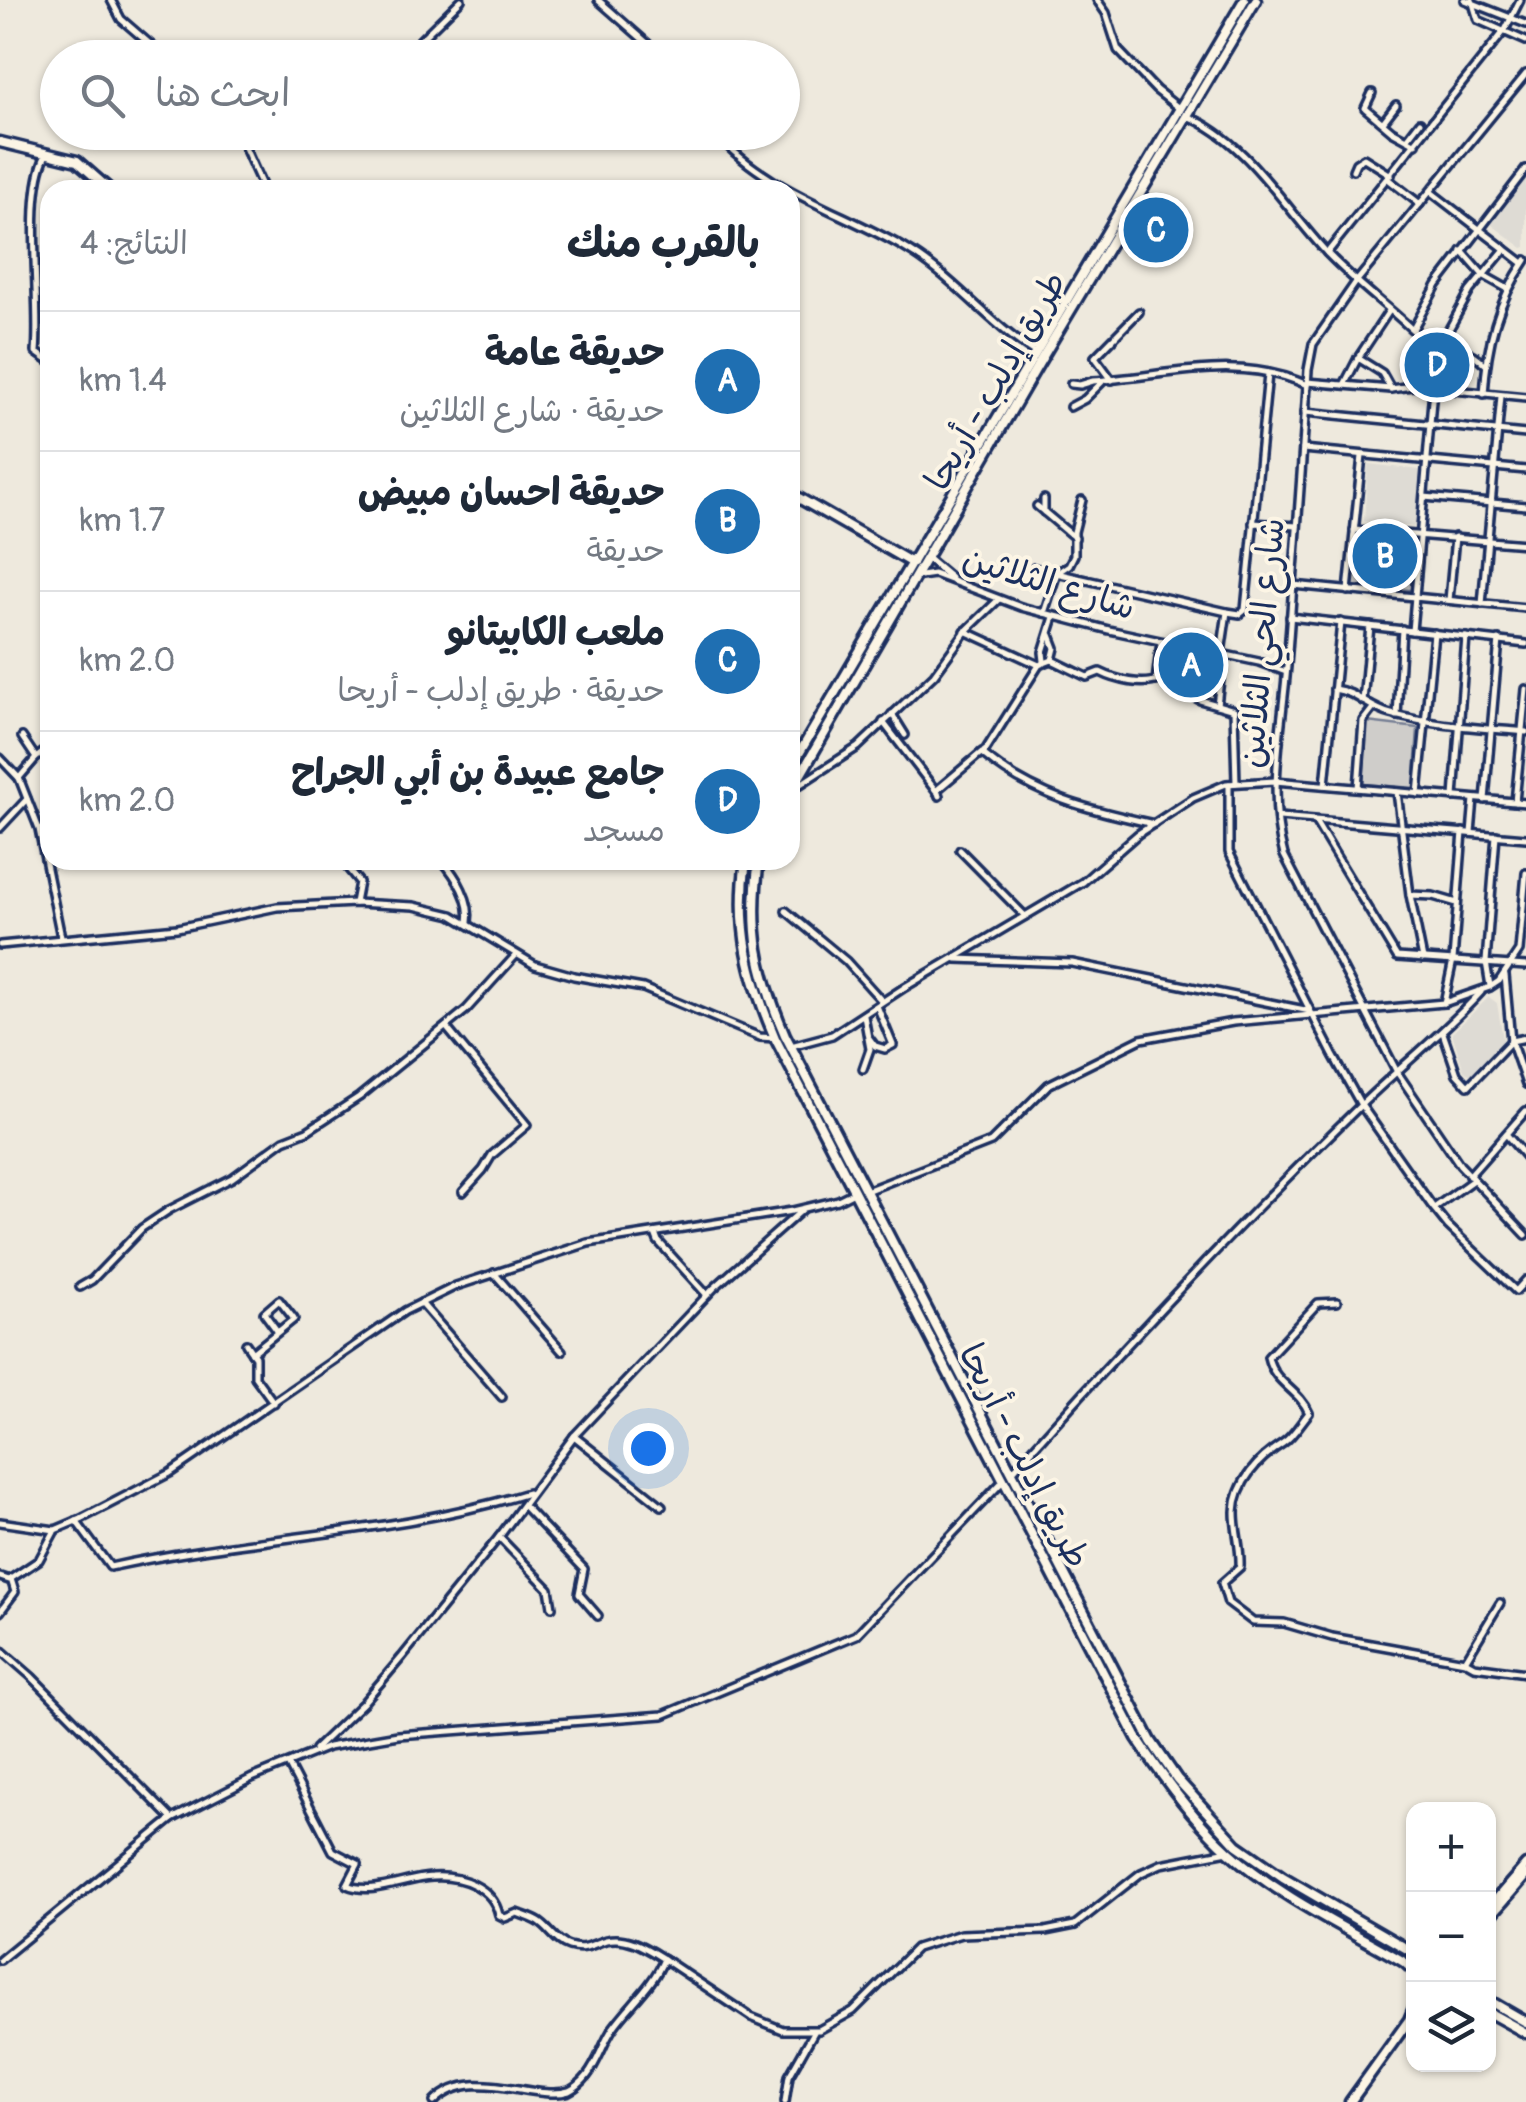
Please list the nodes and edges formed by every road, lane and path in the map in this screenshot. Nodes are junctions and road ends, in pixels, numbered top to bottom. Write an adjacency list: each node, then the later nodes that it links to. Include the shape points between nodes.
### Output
1 (111, 0): 12 (street)
2 (461, 0): 13 (street)
3 (598, 0): 14 (street)
4 (1097, 0): 19 (street, via 1118,50)
5 (1244, 0): 19 (main road, طريق إدلب - أريحا)
6 (1256, 0): 19 (main road, طريق إدلب - أريحا)
7 (1520, 0): 9 (street)
8 (1470, 1): 9 (street); 11 (street, via 1478,20)
9 (1512, 18): 10 (street); 11 (street)
10 (1526, 24)
11 (1505, 30): 15 (street); 24 (street)
12 (145, 40)
13 (420, 40)
14 (644, 40)
15 (1526, 41)
16 (1526, 74): 35 (street, شارع الحي الثلاثين)
17 (1372, 93): 20 (street, via 1364,106)
18 (1396, 105): 20 (street)
19 (1183, 113): 34 (main road, طريق إدلب - أريحا); 41 (street, via 1229,144)
20 (1382, 122): 22 (street)
21 (1420, 122): 22 (street)
22 (1407, 140): 24 (street)
23 (0, 142): 27 (main road)
24 (1416, 144): 30 (street)
25 (246, 150): 32 (street)
26 (732, 150): 33 (street)
27 (48, 152): 31 (main road, via 77,161); 51 (street, via 35,201)
28 (1526, 169): 38 (street)
29 (1353, 170): 30 (street, via 1364,158)
30 (1389, 177): 37 (street); 41 (street)
31 (99, 180)
32 (260, 180)
33 (776, 180)
34 (1137, 189): 49 (main road, طريق إدلب - أريحا); 91 (main road, طريق إدلب - أريحا)
35 (1430, 192): 37 (street, شارع الحي الثلاثين); 38 (street)
36 (800, 194): 49 (street, via 903,246)
37 (1420, 204): 44 (street, شارع الحي الثلاثين)
38 (1479, 228): 39 (street); 40 (street)
39 (1506, 249): 42 (street); 43 (street)
40 (1462, 251): 43 (street); 48 (street)
41 (1327, 253): 44 (street)
42 (1525, 263): 45 (street)
43 (1483, 275): 45 (street); 50 (street)
44 (1356, 282): 46 (street); 56 (street, شارع الحي الثلاثين, via 1314,344)
45 (1508, 289): 53 (street)
46 (1389, 310): 48 (street); 52 (street)
47 (1139, 312): 55 (street, via 1095,358)
48 (1413, 328): 50 (street)
49 (1034, 352): 92 (main road, طريق إدلب - أريحا)
50 (1436, 353): 53 (street, via 1468,350); 59 (street)
51 (40, 355)
52 (1358, 358): 58 (street); 60 (street, via 1382,373)
53 (1486, 365): 62 (street)
54 (1268, 374): 55 (street, via 1204,368); 56 (street); 83 (street)
55 (1108, 380): 57 (street); 65 (street)
56 (1307, 383): 58 (street); 66 (street, شارع الحي الثلاثين)
57 (1071, 384)
58 (1344, 385): 60 (street)
59 (1412, 386): 60 (street); 61 (street)
60 (1390, 388)
61 (1433, 389): 62 (street); 67 (street)
62 (1484, 394): 63 (street)
63 (1501, 396): 64 (street); 68 (street)
64 (1526, 397)
65 (1070, 406)
66 (1306, 412): 67 (street); 70 (street, شارع الحي الثلاثين)
67 (1430, 426): 68 (street); 72 (street)
68 (1496, 432): 69 (street); 73 (street)
69 (1526, 434)
70 (1303, 449): 71 (street); 84 (street, شارع الحي الثلاثين)
71 (1362, 456): 72 (street); 85 (street)
72 (1427, 460): 73 (street); 75 (street)
73 (1494, 467): 74 (street); 79 (street)
74 (1526, 470)
75 (1424, 497): 79 (street); 86 (street)
76 (1044, 498): 82 (street)
77 (800, 499): 92 (main road)
78 (1082, 500): 88 (street)
79 (1491, 503): 81 (street); 89 (street)
80 (1037, 506): 82 (street)
81 (1526, 506)
82 (1044, 512): 88 (street)
83 (1253, 523): 84 (street); 106 (street, via 1245,610)
84 (1297, 526): 97 (street, شارع الحي الثلاثين)
85 (1354, 530): 86 (street); 98 (street)
86 (1420, 534): 87 (street); 99 (street)
87 (1455, 537): 89 (street); 101 (street)
88 (1074, 538): 94 (street, via 1074,555)
89 (1488, 540): 90 (street); 103 (street)
90 (1526, 544)
91 (926, 557): 95 (main road, طريق إدلب - أريحا); 96 (street)
92 (912, 563): 102 (main road, طريق إدلب - أريحا)
93 (1034, 568): 94 (street)
94 (1057, 573): 105 (street); 106 (street)
95 (914, 577): 96 (street, شارع الثلاثين, via 934,574); 102 (main road, طريق إدلب - أريحا)
96 (963, 585): 100 (street, شارع الثلاثين)
97 (1292, 586): 98 (street); 108 (street, شارع الحي الثلاثين)
98 (1348, 591): 99 (street)
99 (1414, 597): 101 (street); 112 (street)
100 (998, 600): 105 (street, شارع الثلاثين); 113 (street)
101 (1449, 600): 103 (street)
102 (894, 603): 139 (main road, طريق إدلب - أريحا); 143 (main road, طريق إدلب - أريحا)
103 (1482, 604): 104 (street)
104 (1526, 608)
105 (1044, 612): 107 (street, شارع الثلاثين)
106 (1227, 612): 120 (street)
107 (1054, 616): 115 (street); 118 (street, شارع الثلاثين)
108 (1290, 617): 109 (street); 122 (street, شارع الحي الثلاثين)
109 (1340, 622): 110 (street); 124 (street)
110 (1370, 626): 111 (street); 126 (street)
111 (1402, 630): 112 (street); 130 (street)
112 (1412, 630): 114 (street)
113 (965, 632): 121 (street); 129 (street, via 934,675)
114 (1434, 633): 116 (street); 132 (street)
115 (1050, 635): 121 (street); 121 (street, via 1054,648)
116 (1466, 637): 117 (street); 133 (street)
117 (1499, 640): 119 (street); 134 (street)
118 (1162, 642): 120 (street, شارع الثلاثين); 123 (street)
119 (1526, 644)
120 (1222, 654): 122 (street, شارع الثلاثين); 127 (street)
121 (1045, 662): 123 (street, via 1088,677 1100,672); 138 (street)
122 (1286, 672): 145 (street, شارع الحي الثلاثين)
123 (1156, 681): 127 (street)
124 (1334, 689): 126 (street); 148 (street)
125 (1526, 689): 135 (street)
126 (1362, 701): 128 (street)
127 (1217, 706): 146 (street, via 1234,710)
128 (1373, 708): 130 (street); 149 (street, via 1362,726)
129 (892, 714): 131 (street); 136 (street)
130 (1397, 716): 132 (street)
131 (884, 722): 138 (street, via 938,793); 147 (street)
132 (1424, 722): 133 (street); 151 (street)
133 (1459, 726): 134 (street); 152 (street)
134 (1491, 729): 135 (street); 155 (street)
135 (1524, 732): 156 (street)
136 (904, 734)
137 (22, 736): 142 (street)
138 (982, 752): 160 (street, via 1042,794)
139 (800, 753)
140 (40, 755): 142 (street)
141 (0, 758): 144 (street)
142 (36, 758): 144 (street)
143 (800, 775)
144 (18, 778): 153 (street)
145 (1275, 781): 146 (street); 148 (street); 158 (street, شارع الحي الثلاثين)
146 (1232, 784): 160 (street, via 1193,798); 195 (street, via 1229,852)
147 (800, 786)
148 (1324, 786): 149 (street)
149 (1358, 788): 150 (street)
150 (1397, 792): 151 (street); 161 (street)
151 (1418, 794): 152 (street)
152 (1454, 797): 154 (street)
153 (27, 799): 162 (street); 163 (street)
154 (1474, 799): 155 (street); 165 (street)
155 (1485, 800): 156 (street)
156 (1515, 802): 157 (street)
157 (1526, 803)
158 (1279, 818): 159 (street); 194 (street, شارع الحي الثلاثين, via 1284,855)
159 (1316, 821): 161 (street); 186 (street, via 1397,957)
160 (1154, 824): 180 (street, via 1084,882)
161 (1400, 827): 164 (street); 175 (street)
162 (0, 828)
163 (40, 829)
164 (1462, 832): 165 (street); 178 (street)
165 (1471, 833): 166 (street)
166 (1496, 835): 167 (street); 188 (street)
167 (1526, 838)
168 (960, 850): 180 (street)
169 (48, 870): 182 (street)
170 (349, 870): 177 (street, via 359,882)
171 (448, 870): 181 (street, via 465,899)
172 (745, 870): 199 (main road, طريق إدلب - أريحا, via 746,955)
173 (757, 870): 203 (main road, طريق إدلب - أريحا, via 755,946)
174 (1526, 873): 176 (street)
175 (1410, 894): 178 (street); 186 (street)
176 (1525, 898): 190 (street, via 1519,951)
177 (355, 903): 181 (street, via 428,908); 182 (street)
178 (1458, 903): 187 (street)
179 (786, 911): 193 (street, via 846,962)
180 (1025, 916): 185 (street)
181 (468, 923): 184 (street)
182 (61, 937): 183 (street)
183 (0, 945)
184 (516, 955): 197 (street); 199 (street, via 574,976 643,988)
185 (955, 958): 193 (street); 195 (street, via 1072,963)
186 (1423, 958): 187 (street)
187 (1453, 960): 188 (street); 192 (street)
188 (1486, 962): 190 (street); 191 (street)
189 (1526, 966): 190 (street)
190 (1508, 968): 191 (street); 202 (street)
191 (1486, 989): 192 (street); 198 (street)
192 (1444, 1002): 194 (street)
193 (879, 1004): 196 (street); 200 (street, via 893,1045 879,1048)
194 (1364, 1010): 195 (street); 205 (street, شارع الحي الثلاثين)
195 (1313, 1013): 207 (street); 213 (street, via 1141,1039 1048,1085 992,1142)
196 (864, 1016): 200 (street); 203 (street, via 832,1035)
197 (446, 1026): 214 (street, via 527,1125); 221 (street, via 330,1117 142,1228)
198 (1443, 1034): 202 (street, via 1468,1086); 205 (street)
199 (775, 1038): 209 (main road, طريق إدلب - أريحا)
200 (870, 1038): 204 (street)
201 (1526, 1038): 202 (street)
202 (1511, 1041): 206 (street)
203 (791, 1046): 209 (main road, طريق إدلب - أريحا)
204 (863, 1068)
205 (1397, 1072): 207 (street); 212 (street, شارع الحي الثلاثين)
206 (1526, 1084)
207 (1362, 1105): 216 (street); 232 (street, via 1216,1250)
208 (1526, 1111): 210 (street)
209 (823, 1117): 213 (main road, طريق إدلب - أريحا)
210 (1506, 1134): 211 (street); 212 (street)
211 (1526, 1157)
212 (1471, 1178): 216 (street); 217 (street, شارع الحي الثلاثين)
213 (861, 1191): 215 (street); 232 (main road, طريق إدلب - أريحا)
214 (464, 1192)
215 (805, 1208): 218 (street); 222 (street)
216 (1434, 1208): 220 (street, via 1516,1291)
217 (1526, 1232)
218 (655, 1233): 219 (street, via 588,1243); 222 (street)
219 (494, 1273): 224 (street); 227 (street)
220 (1526, 1280)
221 (80, 1287)
222 (707, 1295): 231 (street)
223 (1337, 1302): 247 (street, via 1318,1303 1268,1357 1276,1379 1308,1413 1239,1487 1240,1567 1222,1584 1224,1596 1253,1622)
224 (421, 1303): 229 (street); 230 (street)
225 (278, 1332): 225 (street, via 294,1319 279,1300 264,1313); 228 (street)
226 (246, 1344): 228 (street)
227 (562, 1351)
228 (252, 1352): 230 (street, via 255,1377)
229 (502, 1397)
230 (274, 1403): 236 (street, via 170,1472)
231 (574, 1436): 233 (street); 235 (street)
232 (1008, 1475): 249 (street, via 856,1634 696,1703 663,1715 398,1735); 252 (main road, طريق إدلب - أريحا, via 1138,1738 1164,1780); 257 (main road, طريق إدلب - أريحا, via 1177,1779 1238,1846)
233 (532, 1492): 234 (street); 236 (street, via 110,1567)
234 (523, 1506): 239 (street); 245 (street, via 584,1570 580,1594)
235 (662, 1506)
236 (76, 1521): 238 (street)
237 (0, 1522): 238 (street)
238 (54, 1530): 241 (street, via 39,1560)
239 (499, 1537): 243 (street, via 549,1589); 249 (street, via 363,1703)
240 (0, 1577): 241 (street)
241 (11, 1578): 244 (street, via 15,1592)
242 (1500, 1603): 247 (street)
243 (552, 1608)
244 (0, 1612)
245 (598, 1616)
246 (0, 1649): 251 (street)
247 (1465, 1661): 248 (street)
248 (1526, 1673)
249 (311, 1754): 250 (street)
250 (288, 1764): 251 (street); 258 (street, via 333,1851 358,1864 347,1885 432,1877 464,1882 494,1897 499,1916 531,1918 571,1947 624,1939)
251 (172, 1819): 259 (street)
252 (1228, 1851): 260 (main road, طريق إدلب - أريحا); 265 (street, via 1141,1873 1075,1925 961,1934 916,1948 852,2011)
253 (1526, 1865): 255 (main road)
254 (1526, 1876): 256 (main road)
255 (1496, 1899)
256 (1496, 1910)
257 (1406, 1948)
258 (664, 1959): 265 (street, via 751,2016 783,2030); 267 (street, via 612,2029 586,2078 569,2092 455,2087)
259 (0, 1960)
260 (1406, 1964)
261 (1496, 2005): 263 (main road)
262 (1496, 2016): 266 (main road)
263 (1526, 2022)
264 (1406, 2023): 269 (main road)
265 (815, 2031): 268 (street, via 790,2076)
266 (1526, 2033)
267 (434, 2102)
268 (785, 2102)
269 (1350, 2102)

